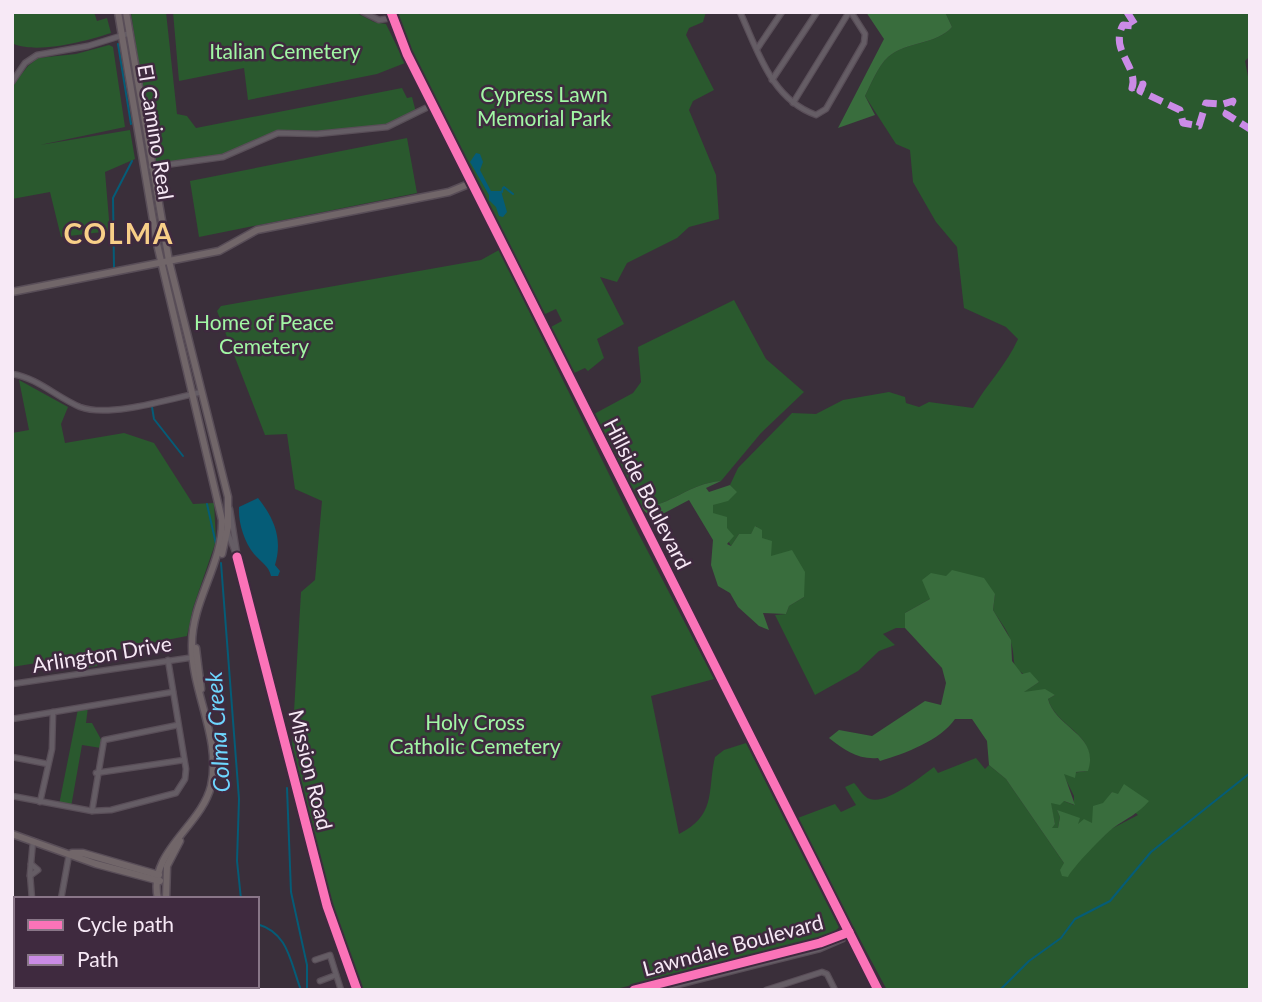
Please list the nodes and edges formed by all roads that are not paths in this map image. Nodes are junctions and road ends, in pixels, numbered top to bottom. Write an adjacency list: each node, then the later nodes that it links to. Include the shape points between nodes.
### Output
1 (118, 12): 10 (main road, El Camino Real)
2 (126, 12): 9 (main road, El Camino Real)
3 (363, 12): 8 (street, via 379,20)
4 (782, 12): 11 (street)
5 (817, 12): 12 (street)
6 (850, 12): 14 (street); 14 (street, via 865,40 826,109 816,115)
7 (743, 14): 11 (street)
8 (391, 15): 15 (main road, Hillside Boulevard)
9 (130, 33): 10 (street); 16 (main road, El Camino Real)
10 (121, 34): 13 (street, via 88,46 37,55); 17 (main road, El Camino Real)
11 (757, 50): 12 (street)
12 (772, 79): 14 (street)
13 (12, 82)
14 (793, 103)
15 (432, 104): 16 (street, via 391,126 278,133 223,157); 18 (main road, Hillside Boulevard)
16 (152, 167): 17 (street); 19 (main road, El Camino Real)
17 (144, 168): 20 (main road, El Camino Real)
18 (471, 183): 19 (main road, via 450,192 254,231 222,250); 52 (main road, Hillside Boulevard)
19 (169, 261): 20 (main road); 23 (main road, El Camino Real)
20 (161, 263): 21 (main road); 24 (main road, El Camino Real)
21 (12, 292)
22 (12, 374): 24 (street, via 95,411)
23 (202, 392): 24 (street); 25 (main road, El Camino Real)
24 (193, 394): 26 (main road, El Camino Real)
25 (229, 504): 27 (main road, El Camino Real); 29 (street, Mission Road)
26 (220, 510): 27 (street, Mission Road); 30 (main road, El Camino Real, via 220,543 195,618)
27 (227, 532): 28 (main road, El Camino Real); 29 (street, Mission Road)
28 (221, 555): 29 (street, via 230,550); 30 (main road, El Camino Real, via 200,610)
29 (237, 557): 59 (street, Mission Road, via 327,906)
30 (194, 657): 31 (street, Arlington Drive); 47 (main road, El Camino Real, via 216,752 216,779 205,810)
31 (168, 660): 32 (street, Arlington Drive); 33 (street)
32 (12, 684)
33 (173, 692): 34 (street); 36 (street)
34 (53, 712): 35 (street); 39 (street)
35 (12, 719)
36 (178, 725): 38 (street); 40 (street, via 107,738 101,744)
37 (12, 757): 39 (street)
38 (184, 760): 40 (street); 43 (street, via 185,779 176,793)
39 (48, 764): 42 (street)
40 (96, 774): 43 (street)
41 (12, 796): 42 (street)
42 (40, 802): 43 (street)
43 (92, 811)
44 (12, 834): 45 (main road)
45 (33, 841): 46 (main road); 48 (street)
46 (70, 853): 47 (main road); 49 (street)
47 (160, 879): 50 (main road, El Camino Real); 51 (main road, El Camino Real)
48 (32, 897)
49 (61, 897)
50 (158, 897)
51 (165, 897)
52 (849, 932): 60 (street, Lawndale Boulevard); 61 (street, Lawndale Boulevard, via 820,948); 64 (main road, Hillside Boulevard)
53 (315, 960): 54 (street, via 330,955)
54 (336, 975): 55 (street); 58 (street)
55 (320, 981)
56 (81, 989): 57 (street)
57 (115, 990)
58 (341, 990)
59 (357, 990)
60 (634, 990)
61 (658, 990)
62 (766, 990): 63 (street, via 822,972)
63 (835, 990)
64 (878, 990)

